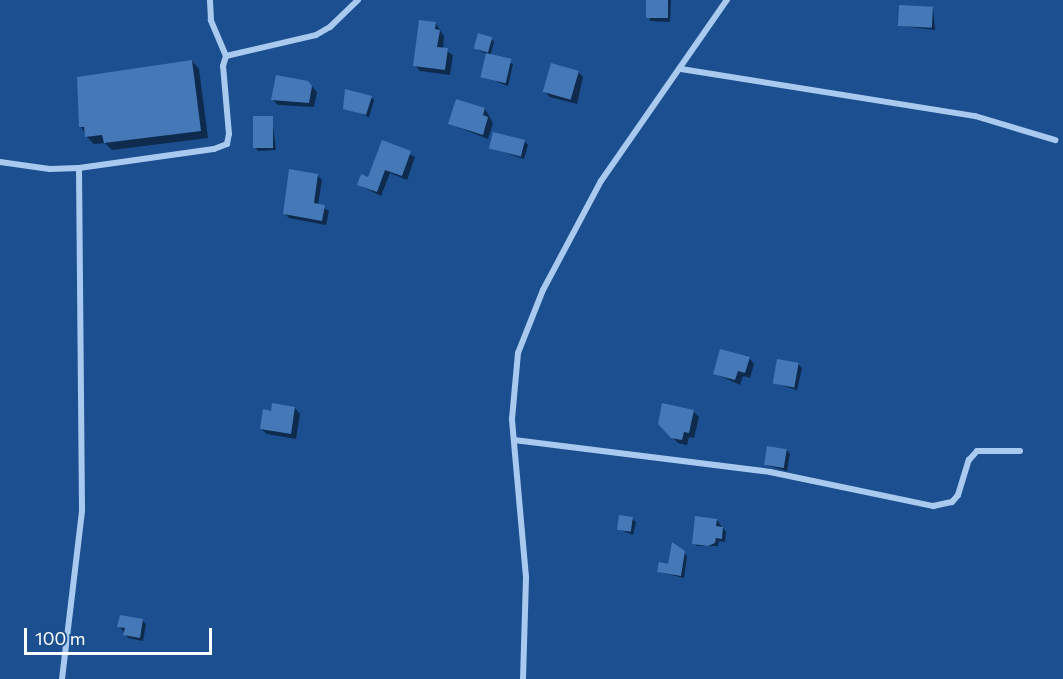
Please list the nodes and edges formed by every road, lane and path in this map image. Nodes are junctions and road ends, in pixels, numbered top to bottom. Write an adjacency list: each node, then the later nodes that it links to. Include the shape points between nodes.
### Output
1 (210, 0): 4 (street, via 211,20)
2 (358, 0): 4 (street, via 316,35)
3 (727, 0): 5 (street)
4 (226, 56): 8 (street, via 223,66 230,135 227,144)
5 (681, 69): 6 (street, via 975,116); 9 (street, via 601,181 543,290 518,353 513,391)
6 (1055, 140)
7 (0, 162): 8 (street, via 50,169)
8 (79, 168): 11 (street, via 82,511)
9 (514, 440): 10 (street, via 770,472 933,506 952,502 958,495 969,460 977,451); 12 (street, via 526,577)
10 (1020, 451)
11 (62, 679)
12 (523, 679)

